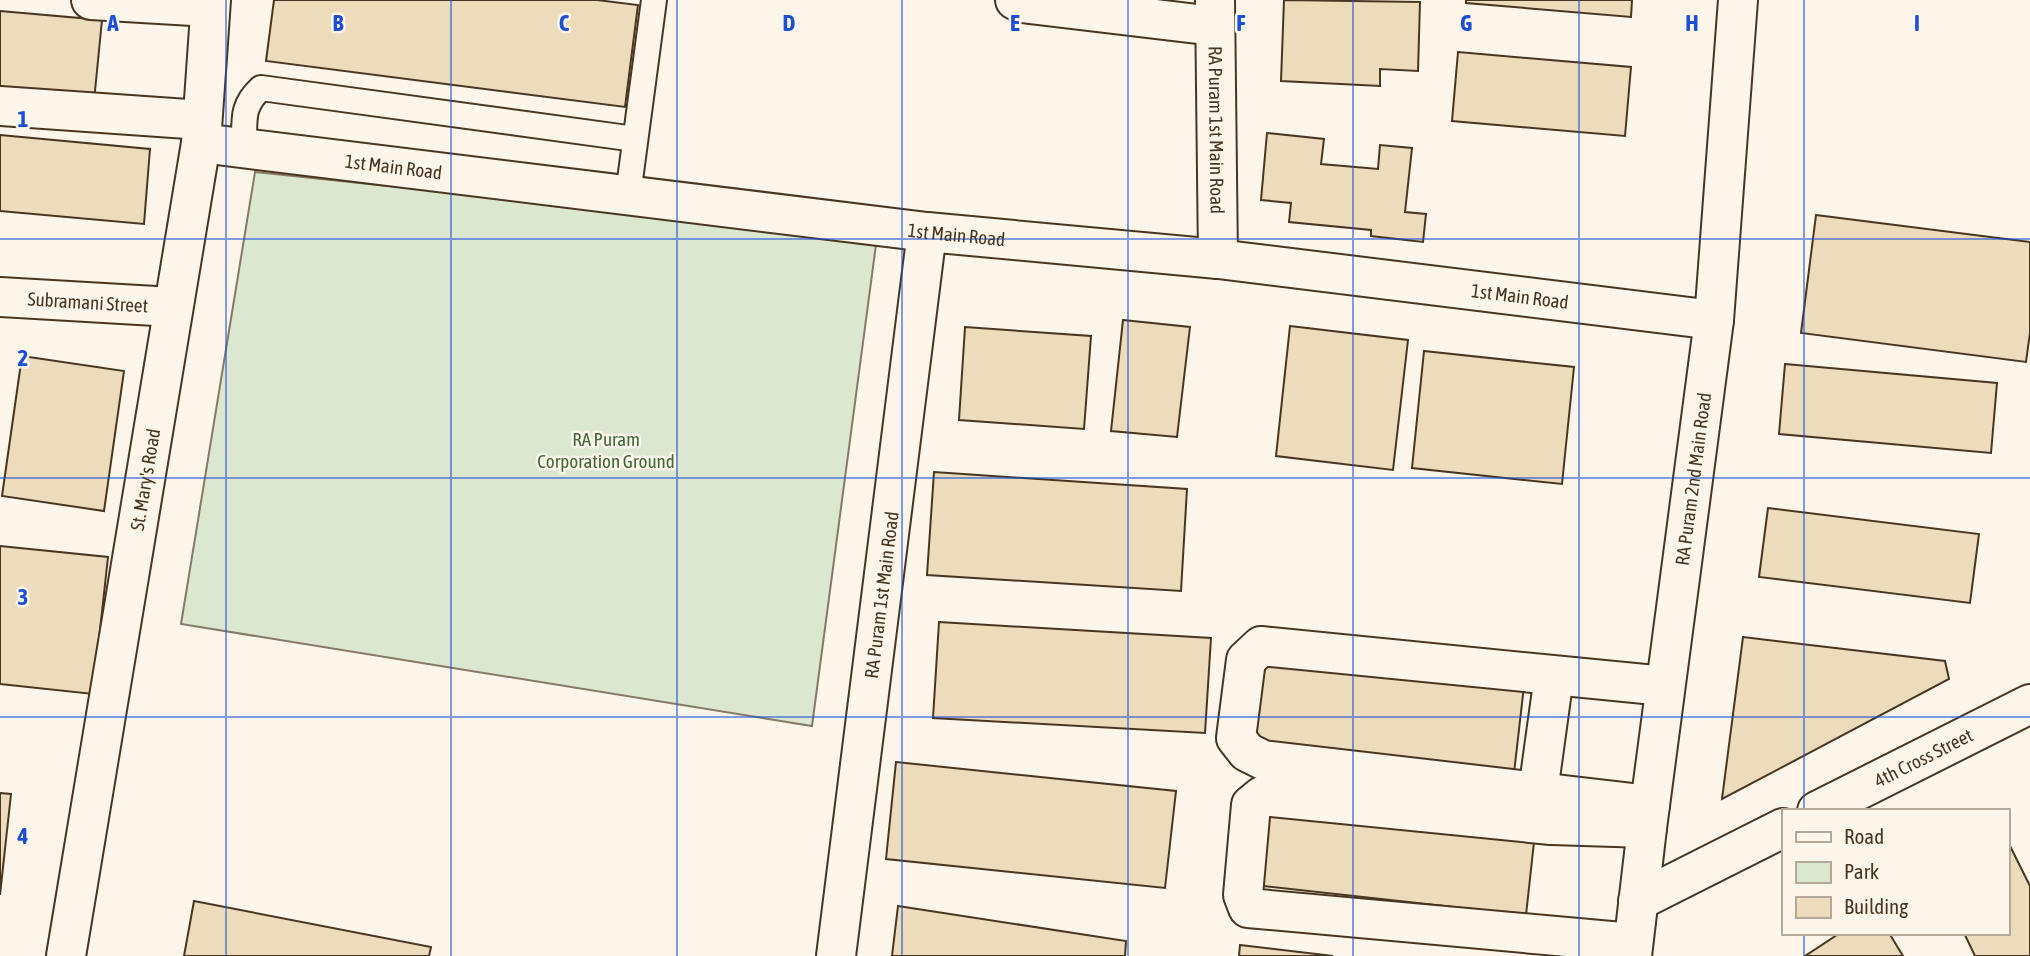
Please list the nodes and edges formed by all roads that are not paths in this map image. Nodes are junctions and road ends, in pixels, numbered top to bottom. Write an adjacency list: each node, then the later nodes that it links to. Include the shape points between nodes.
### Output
1 (91, 0): 5 (street)
2 (654, 0): 9 (lane)
3 (1015, 0): 6 (street)
4 (1738, 0): 16 (street, RA Puram 2nd Main Road)
5 (211, 3): 8 (street, St. Mary's Road)
6 (1214, 13): 13 (street, RA Puram 1st Main Road)
7 (0, 106): 8 (street, 1st Main Road)
8 (202, 131): 10 (street, 1st Main Road); 15 (street, St. Mary's Road)
9 (635, 139): 10 (lane, via 261,89 245,112); 11 (lane)
10 (244, 148): 11 (street, 1st Main Road)
11 (628, 195): 12 (street, 1st Main Road)
12 (927, 232): 13 (street, 1st Main Road); 27 (street, RA Puram 1st Main Road)
13 (1218, 259): 16 (street, 1st Main Road)
14 (0, 297): 15 (street, Subramani Street)
15 (173, 307): 26 (street, St. Mary's Road)
16 (1714, 320): 18 (street, RA Puram 2nd Main Road)
17 (1554, 676): 18 (street); 20 (street); 20 (street, via 1261,646 1246,660 1236,738 1247,752 1263,760)
18 (1665, 686): 22 (street, RA Puram 2nd Main Road)
19 (2030, 704): 21 (street, 4th Cross Street)
20 (1538, 792): 22 (street)
21 (1821, 809)
22 (1648, 817): 24 (street, RA Puram 2nd Main Road); 25 (street, via 1551,825 1262,796 1251,805 1243,895 1248,908)
23 (1782, 829): 24 (street)
24 (1639, 901): 25 (street, RA Puram 2nd Main Road)
25 (1632, 950)
26 (66, 956)
27 (836, 956)

